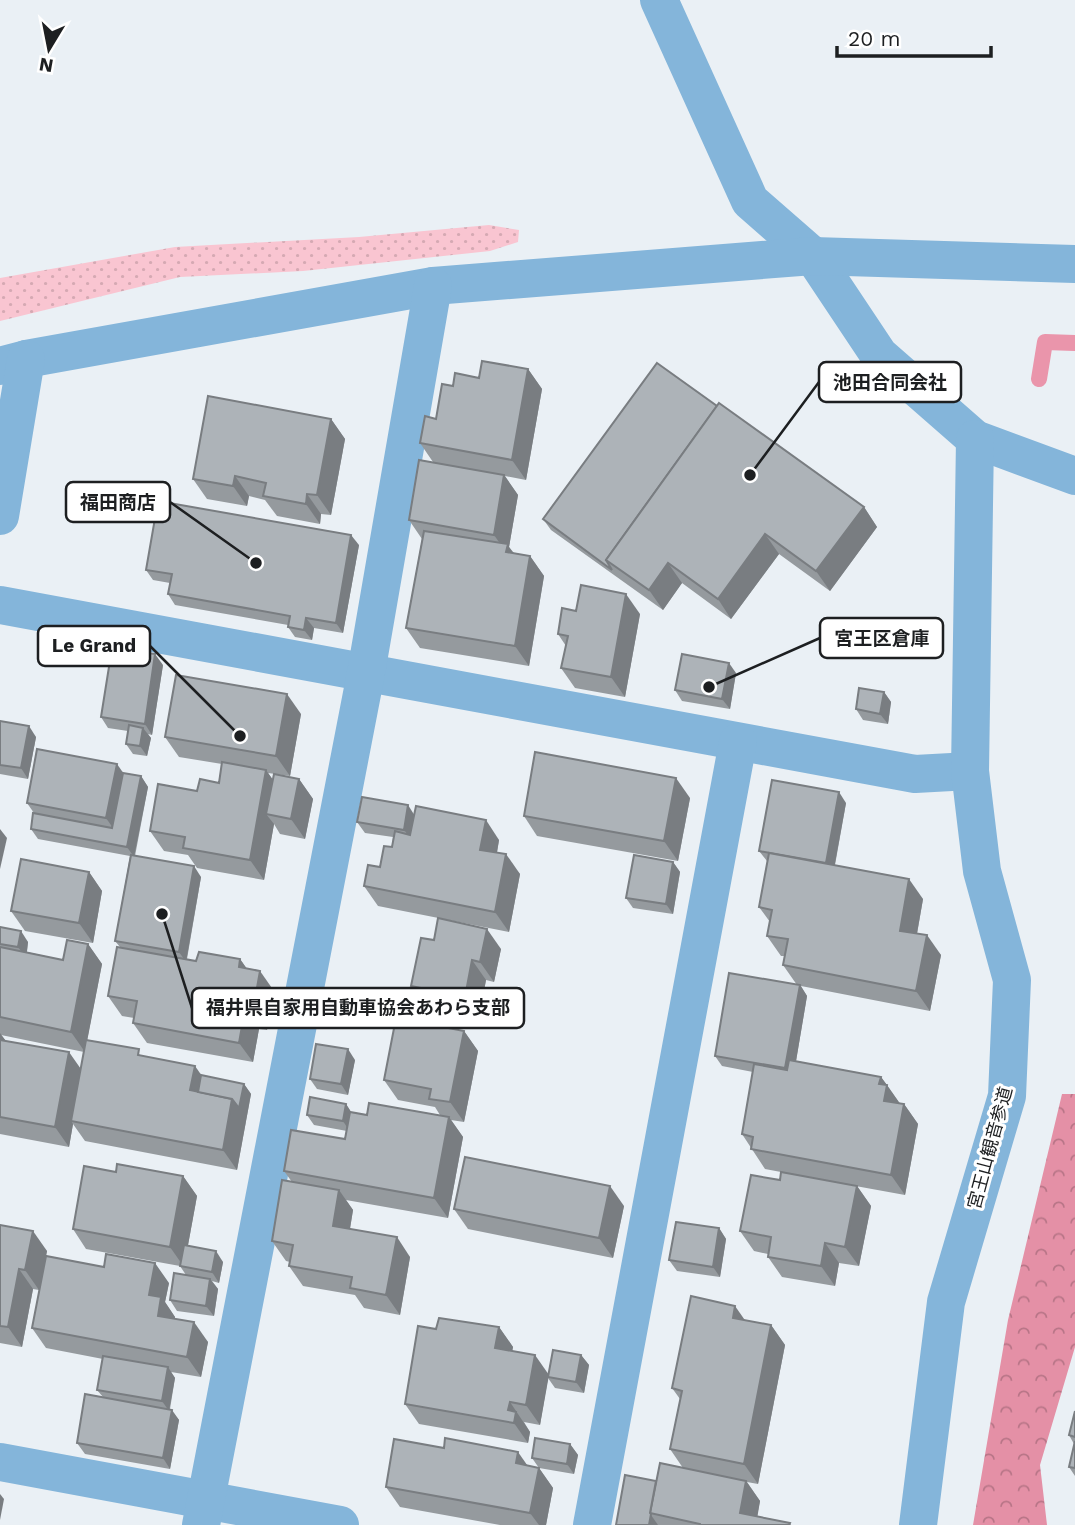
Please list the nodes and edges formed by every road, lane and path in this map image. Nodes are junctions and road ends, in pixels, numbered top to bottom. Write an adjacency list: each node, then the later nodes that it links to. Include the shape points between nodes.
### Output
1 (659, 0): 2 (street, via 750,201)
2 (813, 257): 3 (street); 4 (street); 6 (street, via 879,355)
3 (1075, 264)
4 (433, 286): 5 (street); 10 (street)
5 (13, 363): 8 (street)
6 (975, 439): 7 (street); 12 (street, 宮王山観音参道)
7 (1075, 476)
8 (0, 516)
9 (0, 605): 10 (street)
10 (366, 673): 11 (street); 14 (street)
11 (738, 742): 12 (street, via 915,774); 16 (street)
12 (970, 771): 17 (street, 宮王山観音参道, via 982,871 1012,980 1007,1096 946,1302)
13 (0, 1462): 14 (street)
14 (203, 1513): 15 (street)
15 (340, 1525)
16 (592, 1525)
17 (918, 1525)

